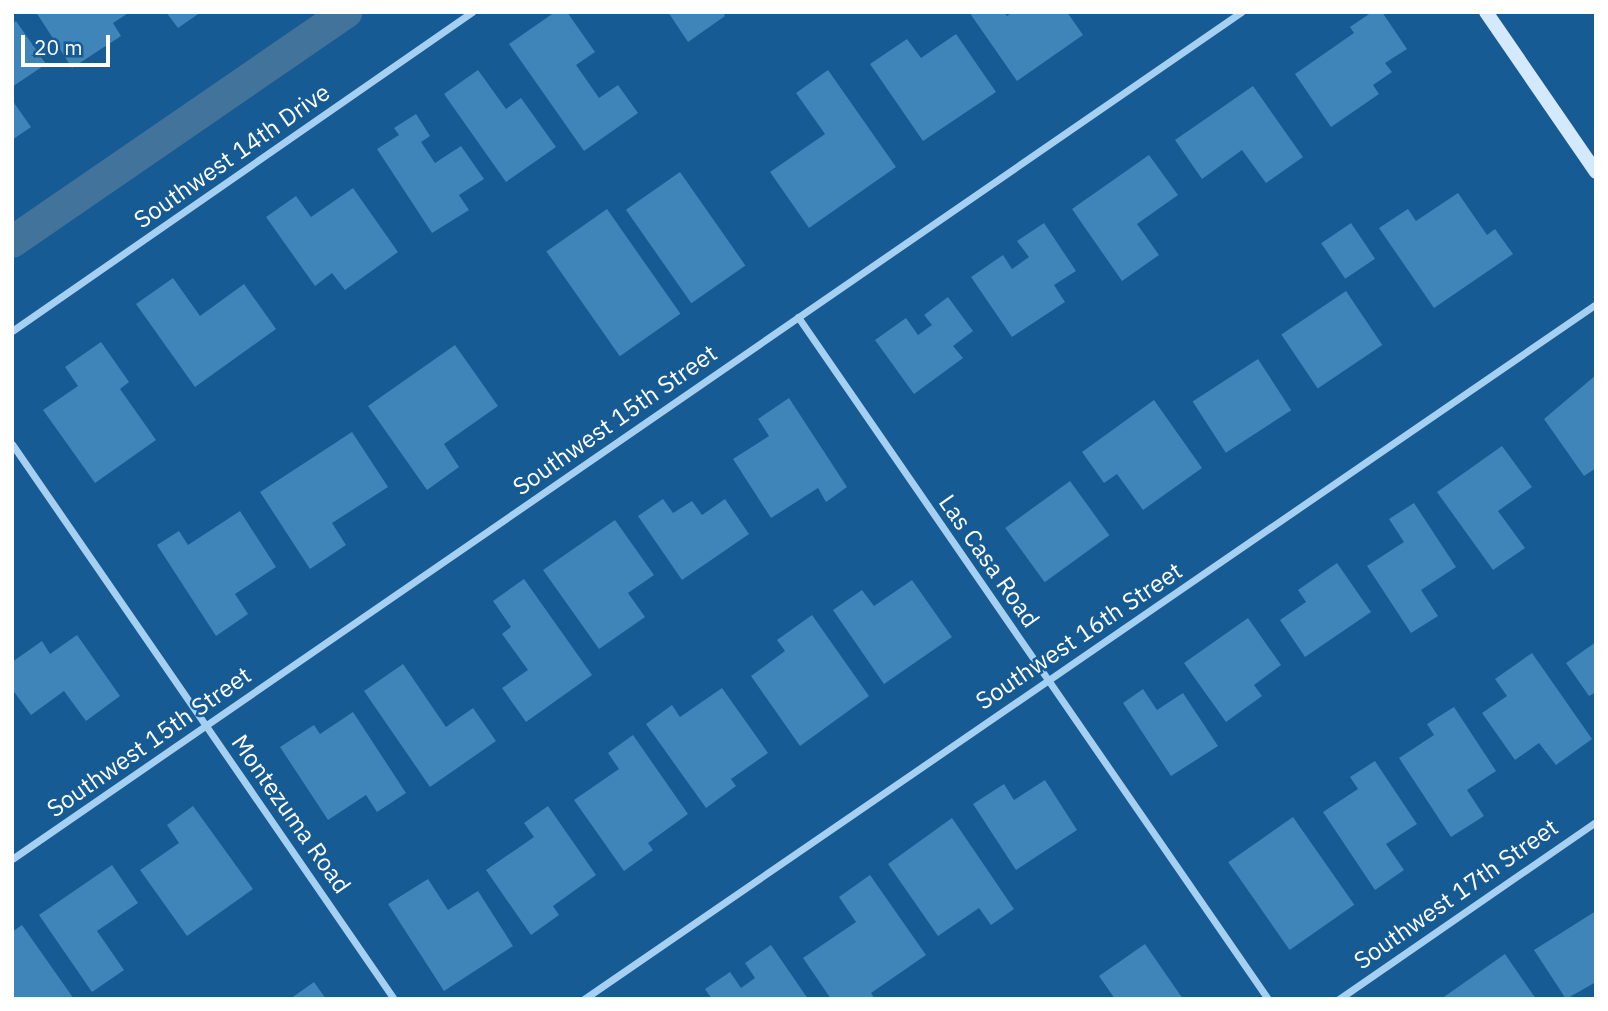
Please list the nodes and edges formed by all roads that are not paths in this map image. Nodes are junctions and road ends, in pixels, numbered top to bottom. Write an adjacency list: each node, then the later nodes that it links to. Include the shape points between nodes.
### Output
1 (472, 12): 7 (street, Southwest 14th Drive)
2 (1241, 12): 6 (street, Southwest 15th Street)
3 (1486, 12): 4 (street)
4 (1596, 172)
5 (1596, 304): 9 (street, Southwest 16th Street)
6 (798, 317): 9 (street, Las Casa Road); 10 (street, Southwest 15th Street)
7 (12, 331)
8 (12, 444): 10 (street, Montezuma Road)
9 (1048, 680): 14 (street, Southwest 16th Street); 15 (street, Las Casa Road)
10 (206, 725): 12 (street, Southwest 15th Street); 13 (street, Montezuma Road)
11 (1596, 822): 16 (street, Southwest 17th Street)
12 (12, 859)
13 (394, 999)
14 (584, 999)
15 (1268, 999)
16 (1339, 999)

